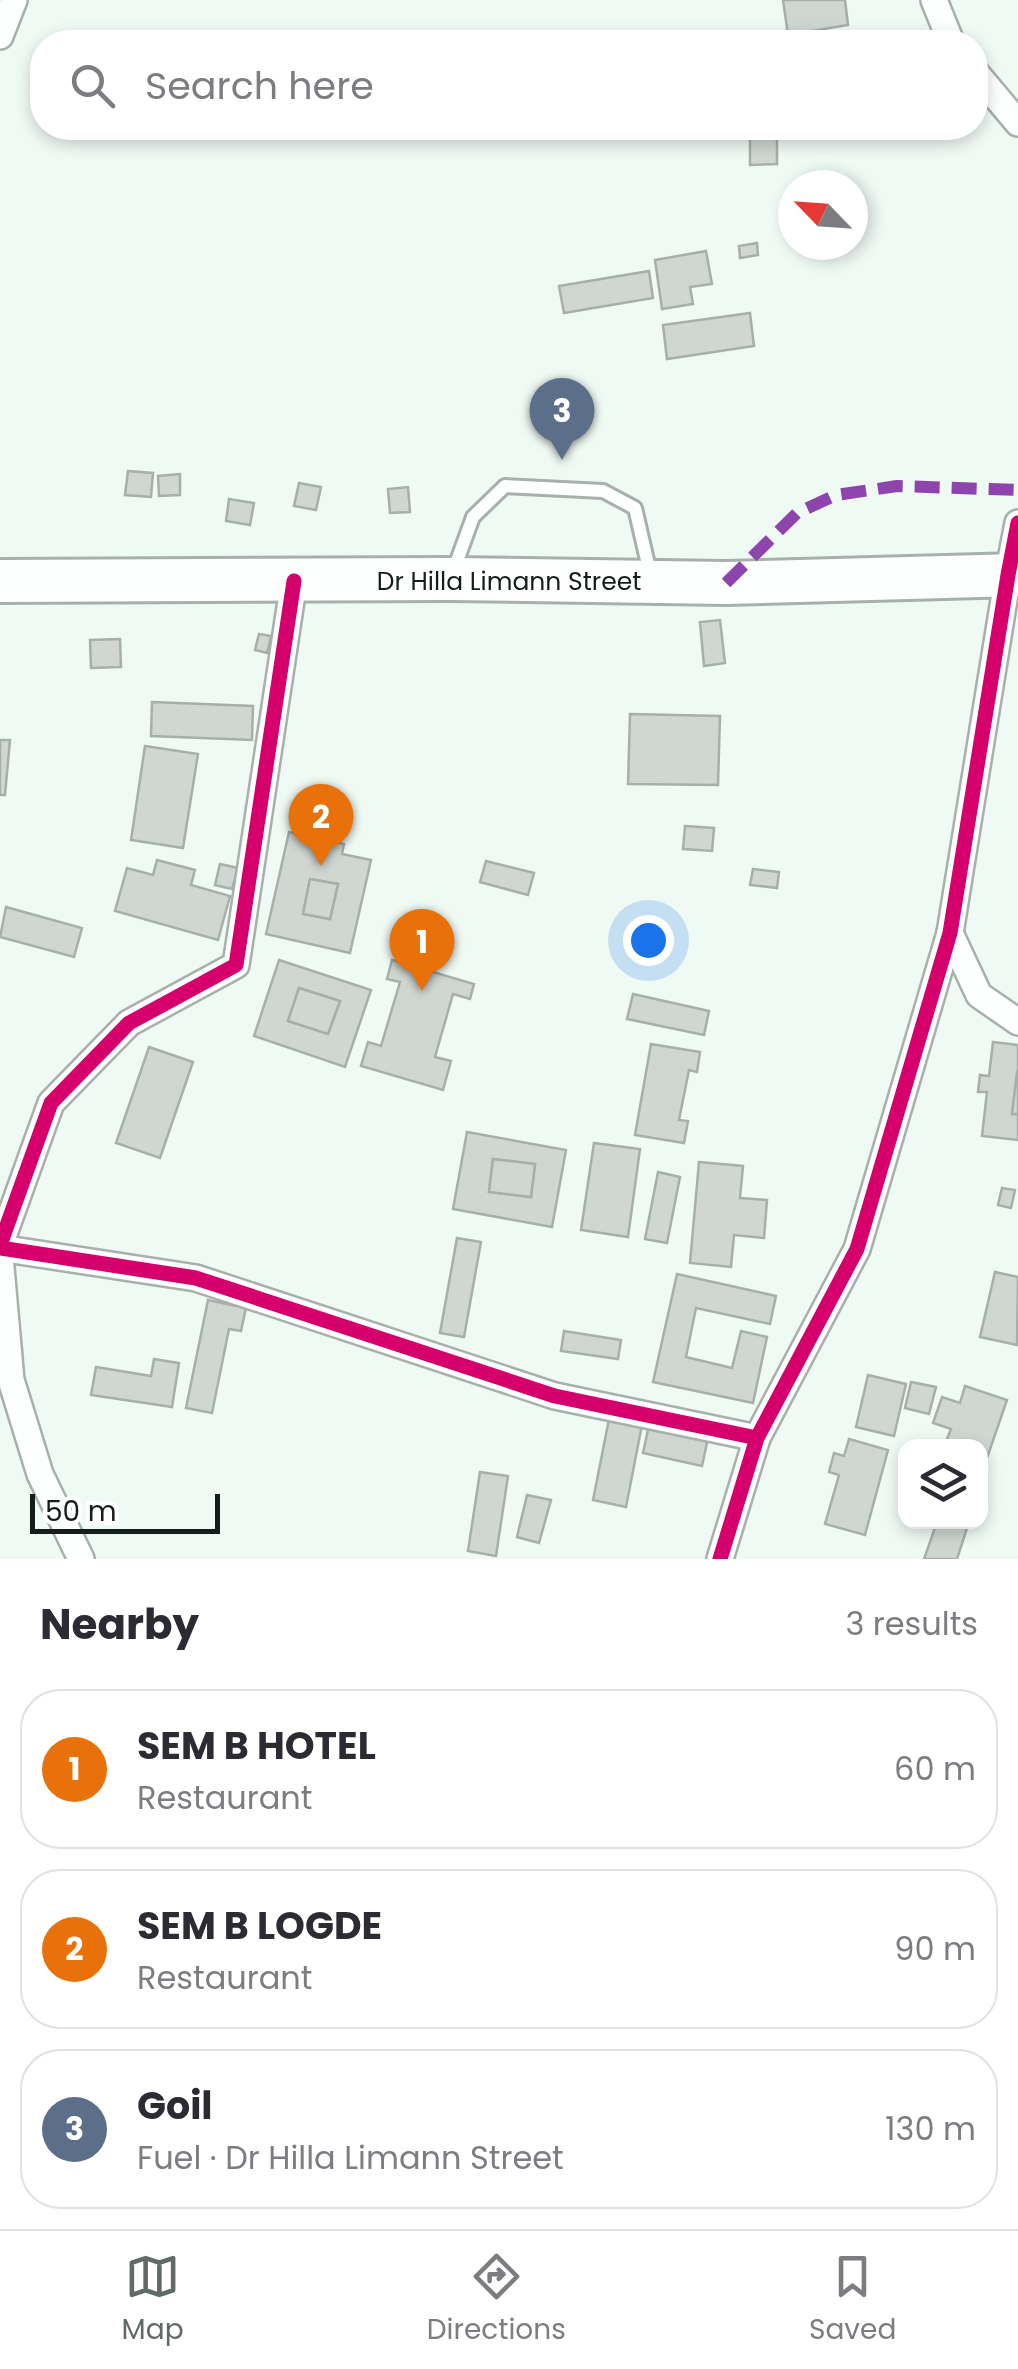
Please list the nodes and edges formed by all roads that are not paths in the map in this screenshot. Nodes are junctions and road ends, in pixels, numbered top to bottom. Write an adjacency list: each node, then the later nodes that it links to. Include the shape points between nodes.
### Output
1 (14, 0): 4 (street)
2 (934, 0): 3 (street)
3 (946, 30)
4 (0, 36)
5 (988, 87): 6 (street)
6 (1018, 123)
7 (1018, 524): 8 (street)
8 (1013, 575): 12 (highway, Dr Hilla Limann Street); 13 (street)
9 (450, 579): 11 (highway, Dr Hilla Limann Street); 12 (highway, Dr Hilla Limann Street); 12 (lane, via 472,517 504,486 603,491 634,508)
10 (0, 581): 11 (highway, Dr Hilla Limann Street)
11 (294, 581): 15 (street, via 236,964 129,1022 51,1103)
12 (652, 582)
13 (950, 933): 14 (street, via 979,995); 17 (street, via 857,1249)
14 (1018, 1022)
15 (0, 1246): 17 (street, via 196,1278 555,1396)
16 (0, 1256): 18 (street, via 11,1380 40,1474)
17 (757, 1438): 19 (street)
18 (81, 1559)
19 (720, 1559)

